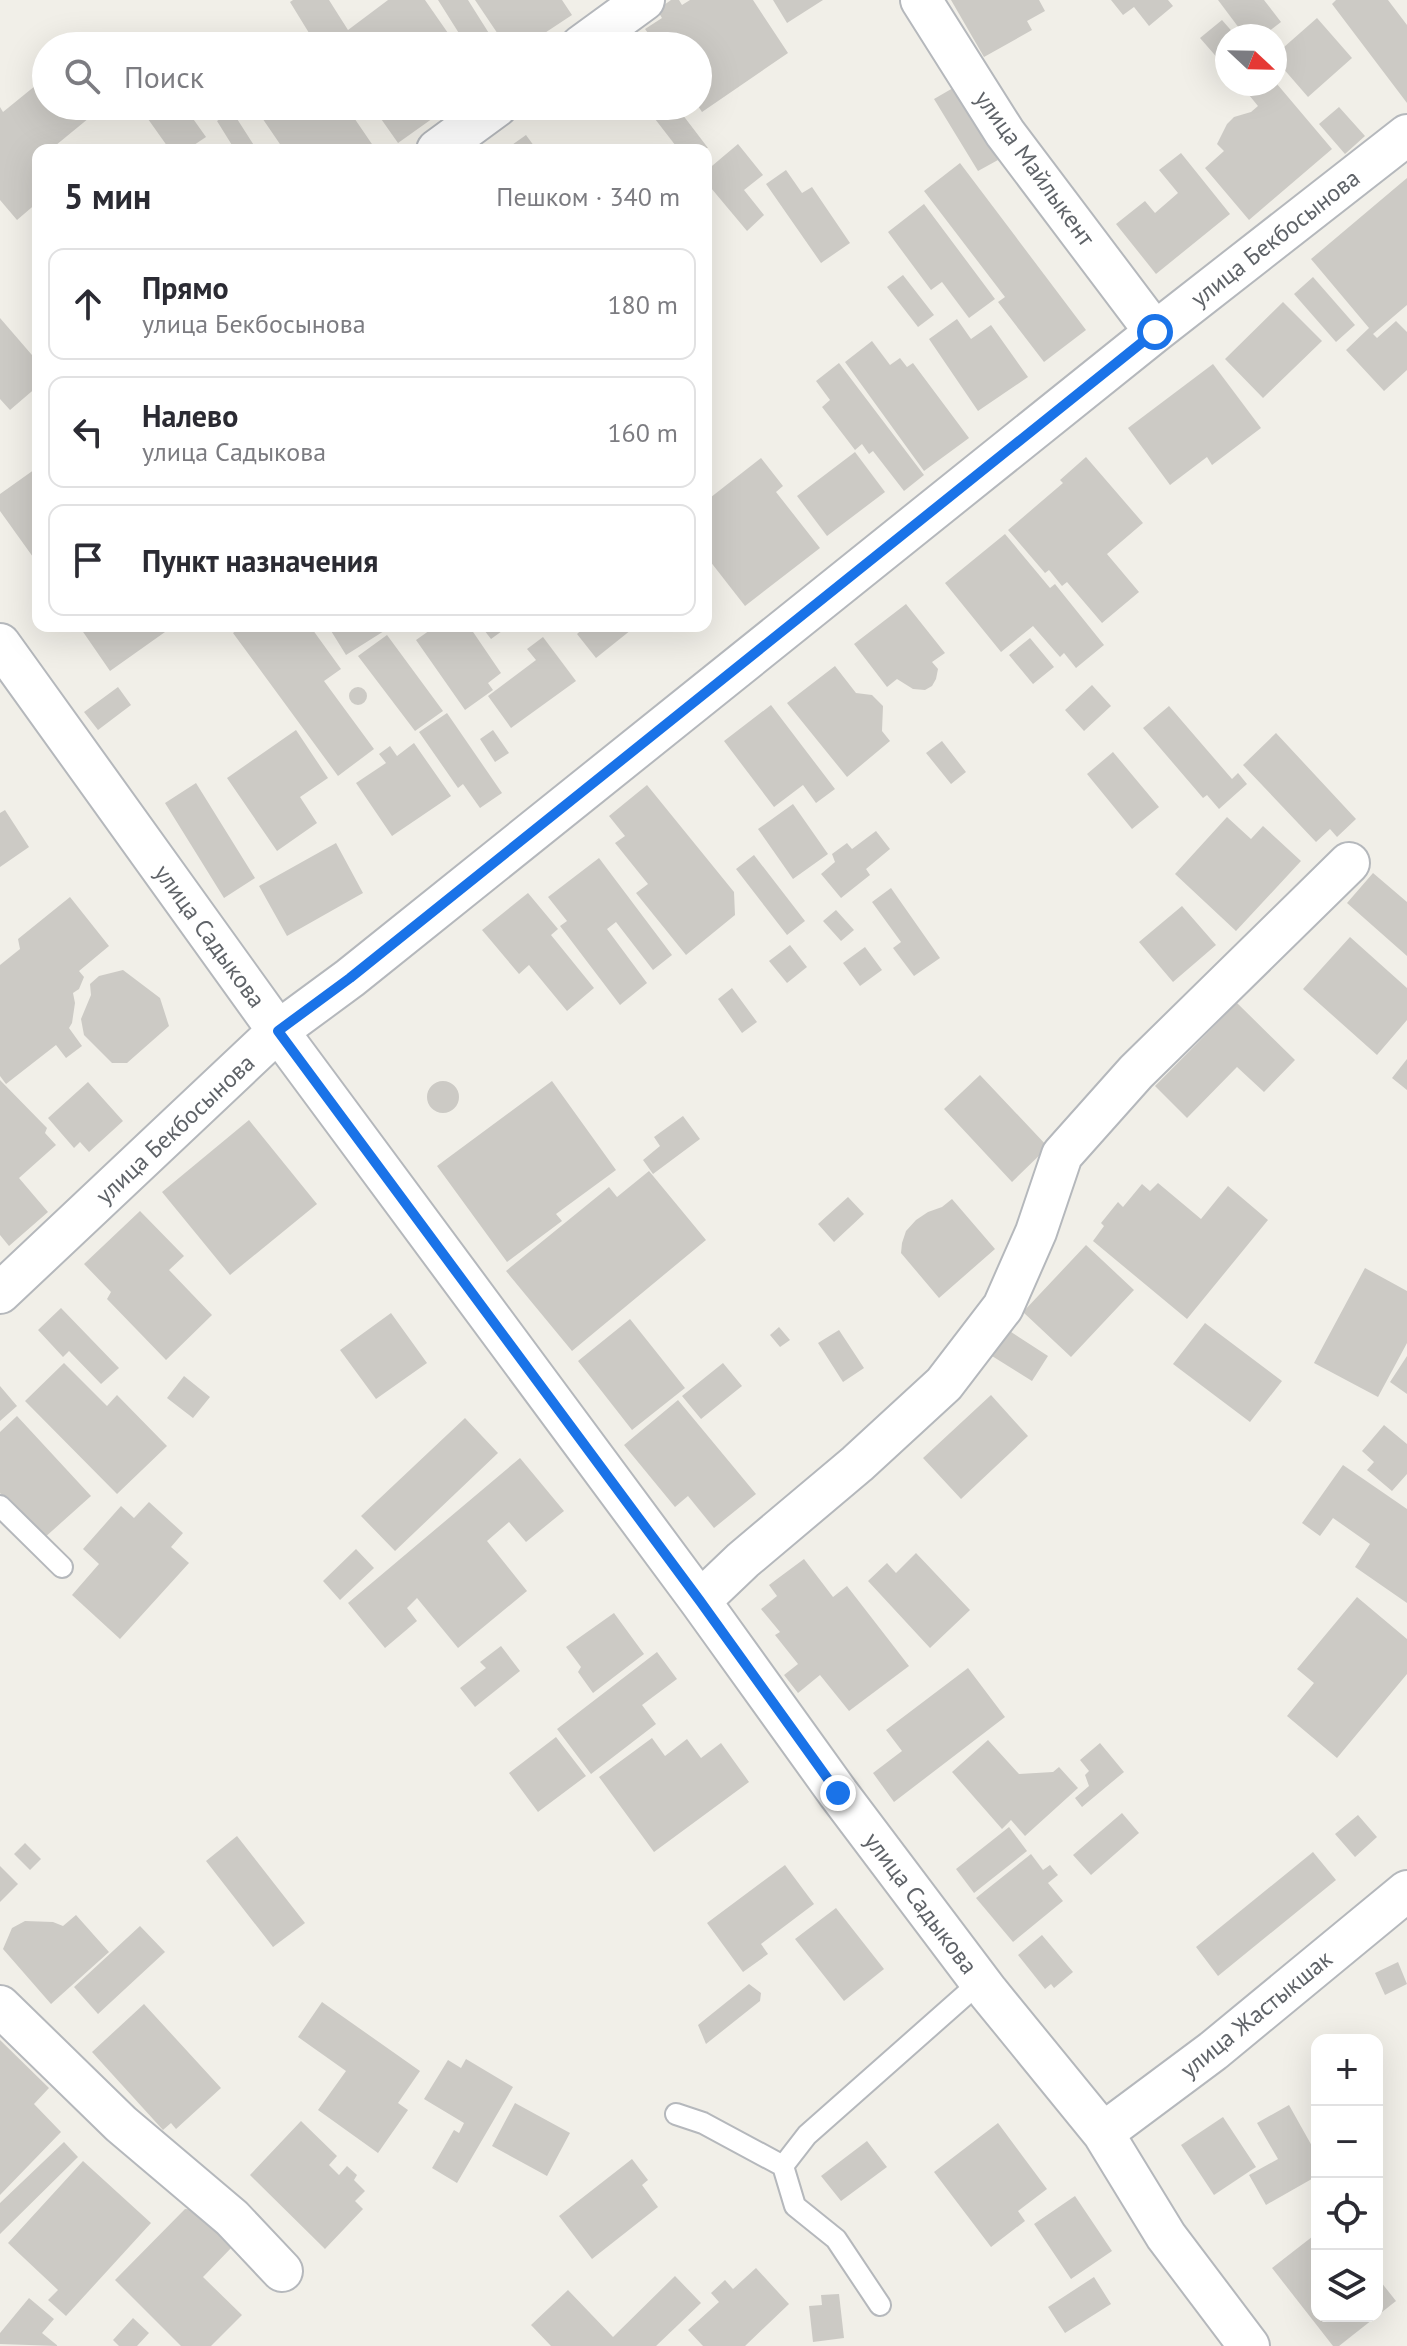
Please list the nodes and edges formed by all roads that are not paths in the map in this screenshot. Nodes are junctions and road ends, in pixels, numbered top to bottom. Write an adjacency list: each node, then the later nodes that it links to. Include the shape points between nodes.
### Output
1 (644, 0): 3 (street)
2 (921, 0): 7 (street, улица Майлыкент, via 1005,133)
3 (600, 32)
4 (478, 120): 6 (street)
5 (1407, 135): 7 (street, улица Бекбосынова)
6 (445, 144)
7 (1155, 332): 10 (street, улица Бекбосынова)
8 (0, 644): 10 (street, улица Садыкова)
9 (1349, 863): 14 (street, via 1136,1072 1062,1155 1003,1307 944,1384)
10 (278, 1031): 11 (street, улица Бекбосынова); 14 (street, улица Садыкова)
11 (0, 1293)
12 (0, 1506): 13 (lane)
13 (62, 1567)
14 (700, 1601): 16 (street, улица Садыкова)
15 (1407, 1891): 19 (street, улица Жастыкшак, via 1213,2051)
16 (980, 1982): 19 (street, улица Садыкова); 20 (lane, via 807,2135)
17 (0, 2006): 21 (street, via 121,2124 232,2218)
18 (676, 2114): 20 (lane)
19 (1103, 2133): 23 (street, улица Садыкова, via 1166,2236)
20 (783, 2166): 22 (lane, via 795,2206 836,2239)
21 (282, 2271)
22 (880, 2305)
23 (1249, 2346)

